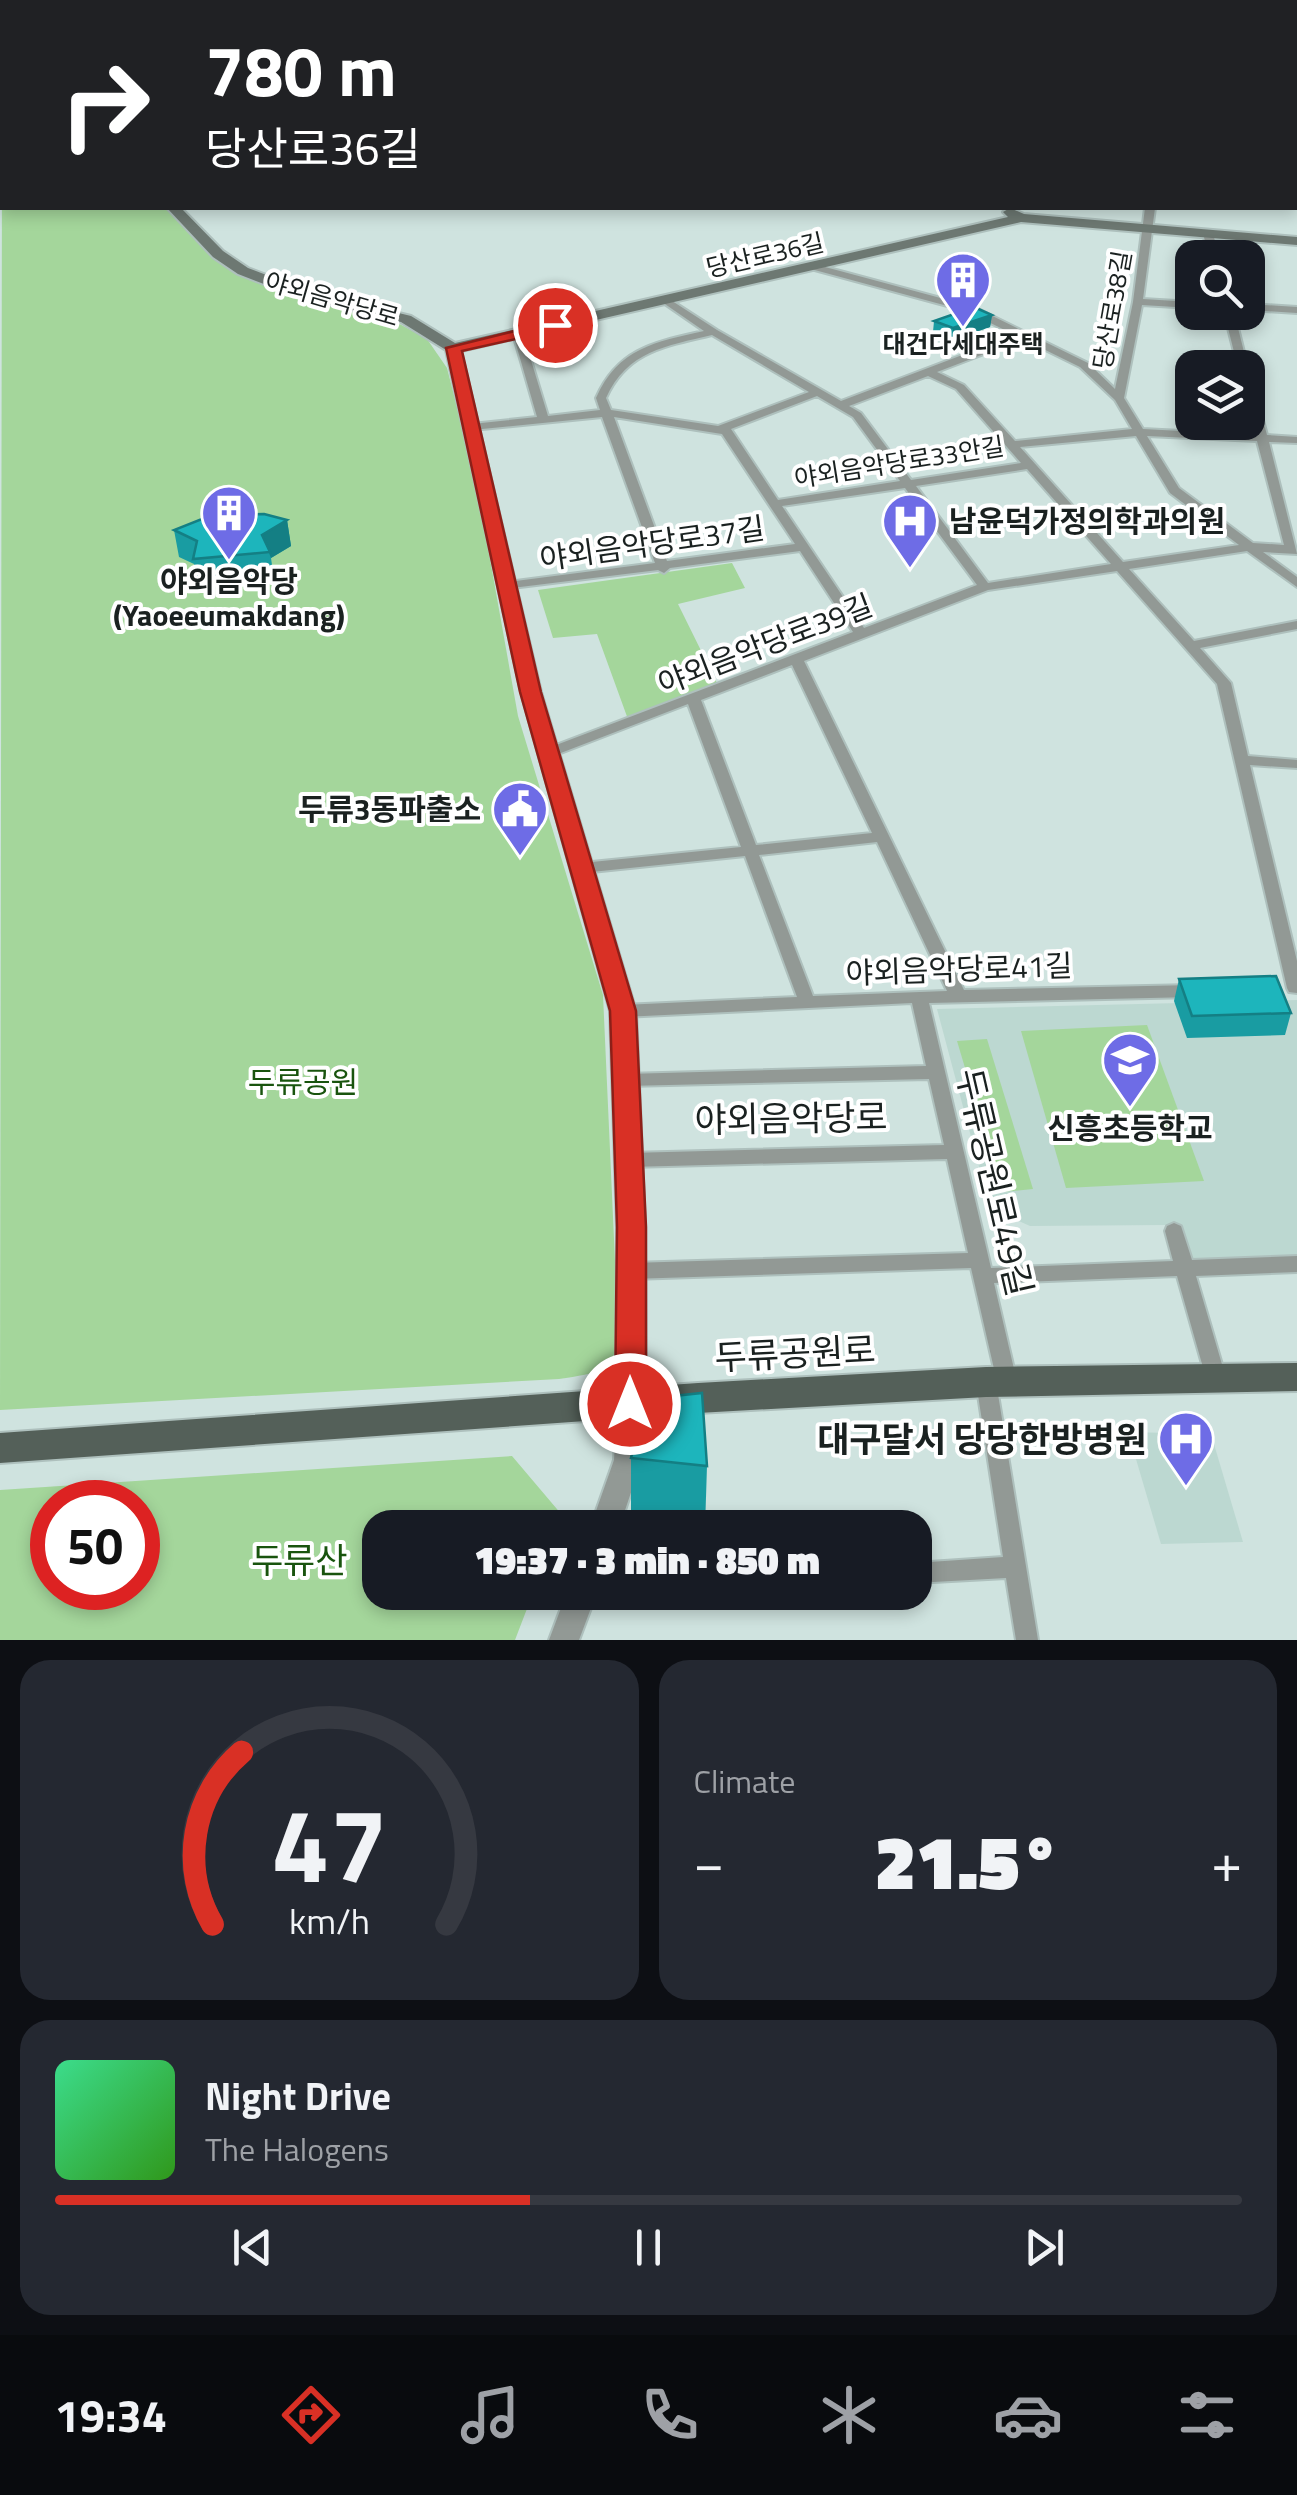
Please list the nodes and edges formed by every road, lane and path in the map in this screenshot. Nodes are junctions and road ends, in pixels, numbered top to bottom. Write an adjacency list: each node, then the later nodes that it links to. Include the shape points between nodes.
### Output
1 (176, 210): 18 (main road, 야외음악당로, via 243,271 303,294 406,319)
2 (1006, 210): 4 (main road)
3 (1150, 210): 5 (street, 당산로38길)
4 (1021, 218): 5 (main road); 9 (main road, 당산로36길)
5 (1148, 228): 6 (main road); 11 (street, 당산로38길)
6 (1208, 233): 7 (street); 8 (main road)
7 (1210, 240)
8 (1297, 241)
9 (814, 266): 10 (main road, 당산로36길); 17 (street, via 970,309)
10 (666, 300): 15 (street); 16 (main road, 당산로36길)
11 (1138, 302): 12 (street); 21 (street, 당산로38길)
12 (1175, 303)
13 (1265, 308): 14 (street)
14 (1297, 310)
15 (713, 332): 20 (street); 23 (street, via 626,360 607,380)
16 (518, 334): 18 (main road, 당산로36길); 24 (street)
17 (1024, 335): 19 (street); 21 (street, via 1084,365)
18 (454, 348): 25 (main road)
19 (929, 372): 22 (street); 32 (street, via 960,388)
20 (816, 393): 22 (street); 26 (street)
21 (1120, 398): 27 (street)
22 (839, 406): 34 (street, via 857,415)
23 (607, 413): 24 (street); 26 (street); 40 (street)
24 (544, 420): 25 (street)
25 (472, 427): 42 (main road)
26 (719, 430): 35 (street, via 726,431)
27 (1140, 432): 28 (street); 32 (street); 38 (street, via 1174,490)
28 (1175, 434)
29 (1265, 438): 31 (street)
30 (1263, 440): 37 (street, 야외음악당로39길)
31 (1297, 440)
32 (1011, 444): 33 (street)
33 (1030, 465): 34 (street, 야외음악당로33안길); 39 (street)
34 (908, 484): 35 (street, 야외음악당로33안길); 43 (street)
35 (774, 504): 36 (street)
36 (803, 547): 40 (street, 야외음악당로37길); 45 (street)
37 (1294, 547): 38 (street, 야외음악당로39길)
38 (1250, 548): 39 (street, 야외음악당로39길); 41 (street)
39 (1119, 565): 43 (street, 야외음악당로39길); 46 (street)
40 (664, 569): 42 (street, 야외음악당로37길)
41 (1297, 583)
42 (508, 586): 49 (main road)
43 (985, 588): 45 (street, 야외음악당로39길)
44 (1297, 624): 46 (street)
45 (861, 634): 47 (street, 야외음악당로39길)
46 (1191, 646): 50 (street, via 1224,682)
47 (796, 659): 48 (street, 야외음악당로39길); 52 (street)
48 (693, 698): 49 (street, 야외음악당로39길); 53 (street)
49 (548, 752): 54 (main road)
50 (1242, 760): 51 (street); 55 (street)
51 (1297, 764)
52 (882, 837): 53 (street); 58 (street)
53 (751, 851): 54 (street); 60 (street)
54 (582, 868): 61 (main road)
55 (1296, 988): 56 (street)
56 (1275, 989)
57 (1218, 990): 58 (street, 야외음악당로41길)
58 (958, 996): 59 (street, 야외음악당로41길)
59 (919, 997): 60 (street, 야외음악당로41길); 62 (street, 두류공원로49길)
60 (807, 1002): 61 (street, 야외음악당로41길)
61 (623, 1011): 63 (main road)
62 (937, 1072): 63 (street, 야외음악당로); 64 (street, 두류공원로49길)
63 (626, 1080): 65 (main road)
64 (956, 1152): 65 (street, 야외음악당로); 68 (street, 두류공원로49길)
65 (629, 1160): 70 (main road)
66 (1174, 1231): 69 (street)
67 (1297, 1264): 69 (street)
68 (982, 1268): 69 (street); 70 (street); 73 (street, 두류공원로49길)
69 (1185, 1270): 72 (street)
70 (631, 1271): 74 (main road)
71 (1297, 1377): 72 (main road, 두류공원로)
72 (1216, 1378): 73 (main road, 두류공원로)
73 (996, 1382): 74 (main road, 두류공원로); 77 (street, 두류공원로49길)
74 (630, 1404): 75 (main road, 두류공원로); 76 (street, via 628,1460)
75 (0, 1448)
76 (610, 1510)
77 (1015, 1567): 78 (street); 81 (street, 두류공원로49길)
78 (932, 1572)
79 (575, 1610): 80 (street)
80 (564, 1640)
81 (1027, 1640)

